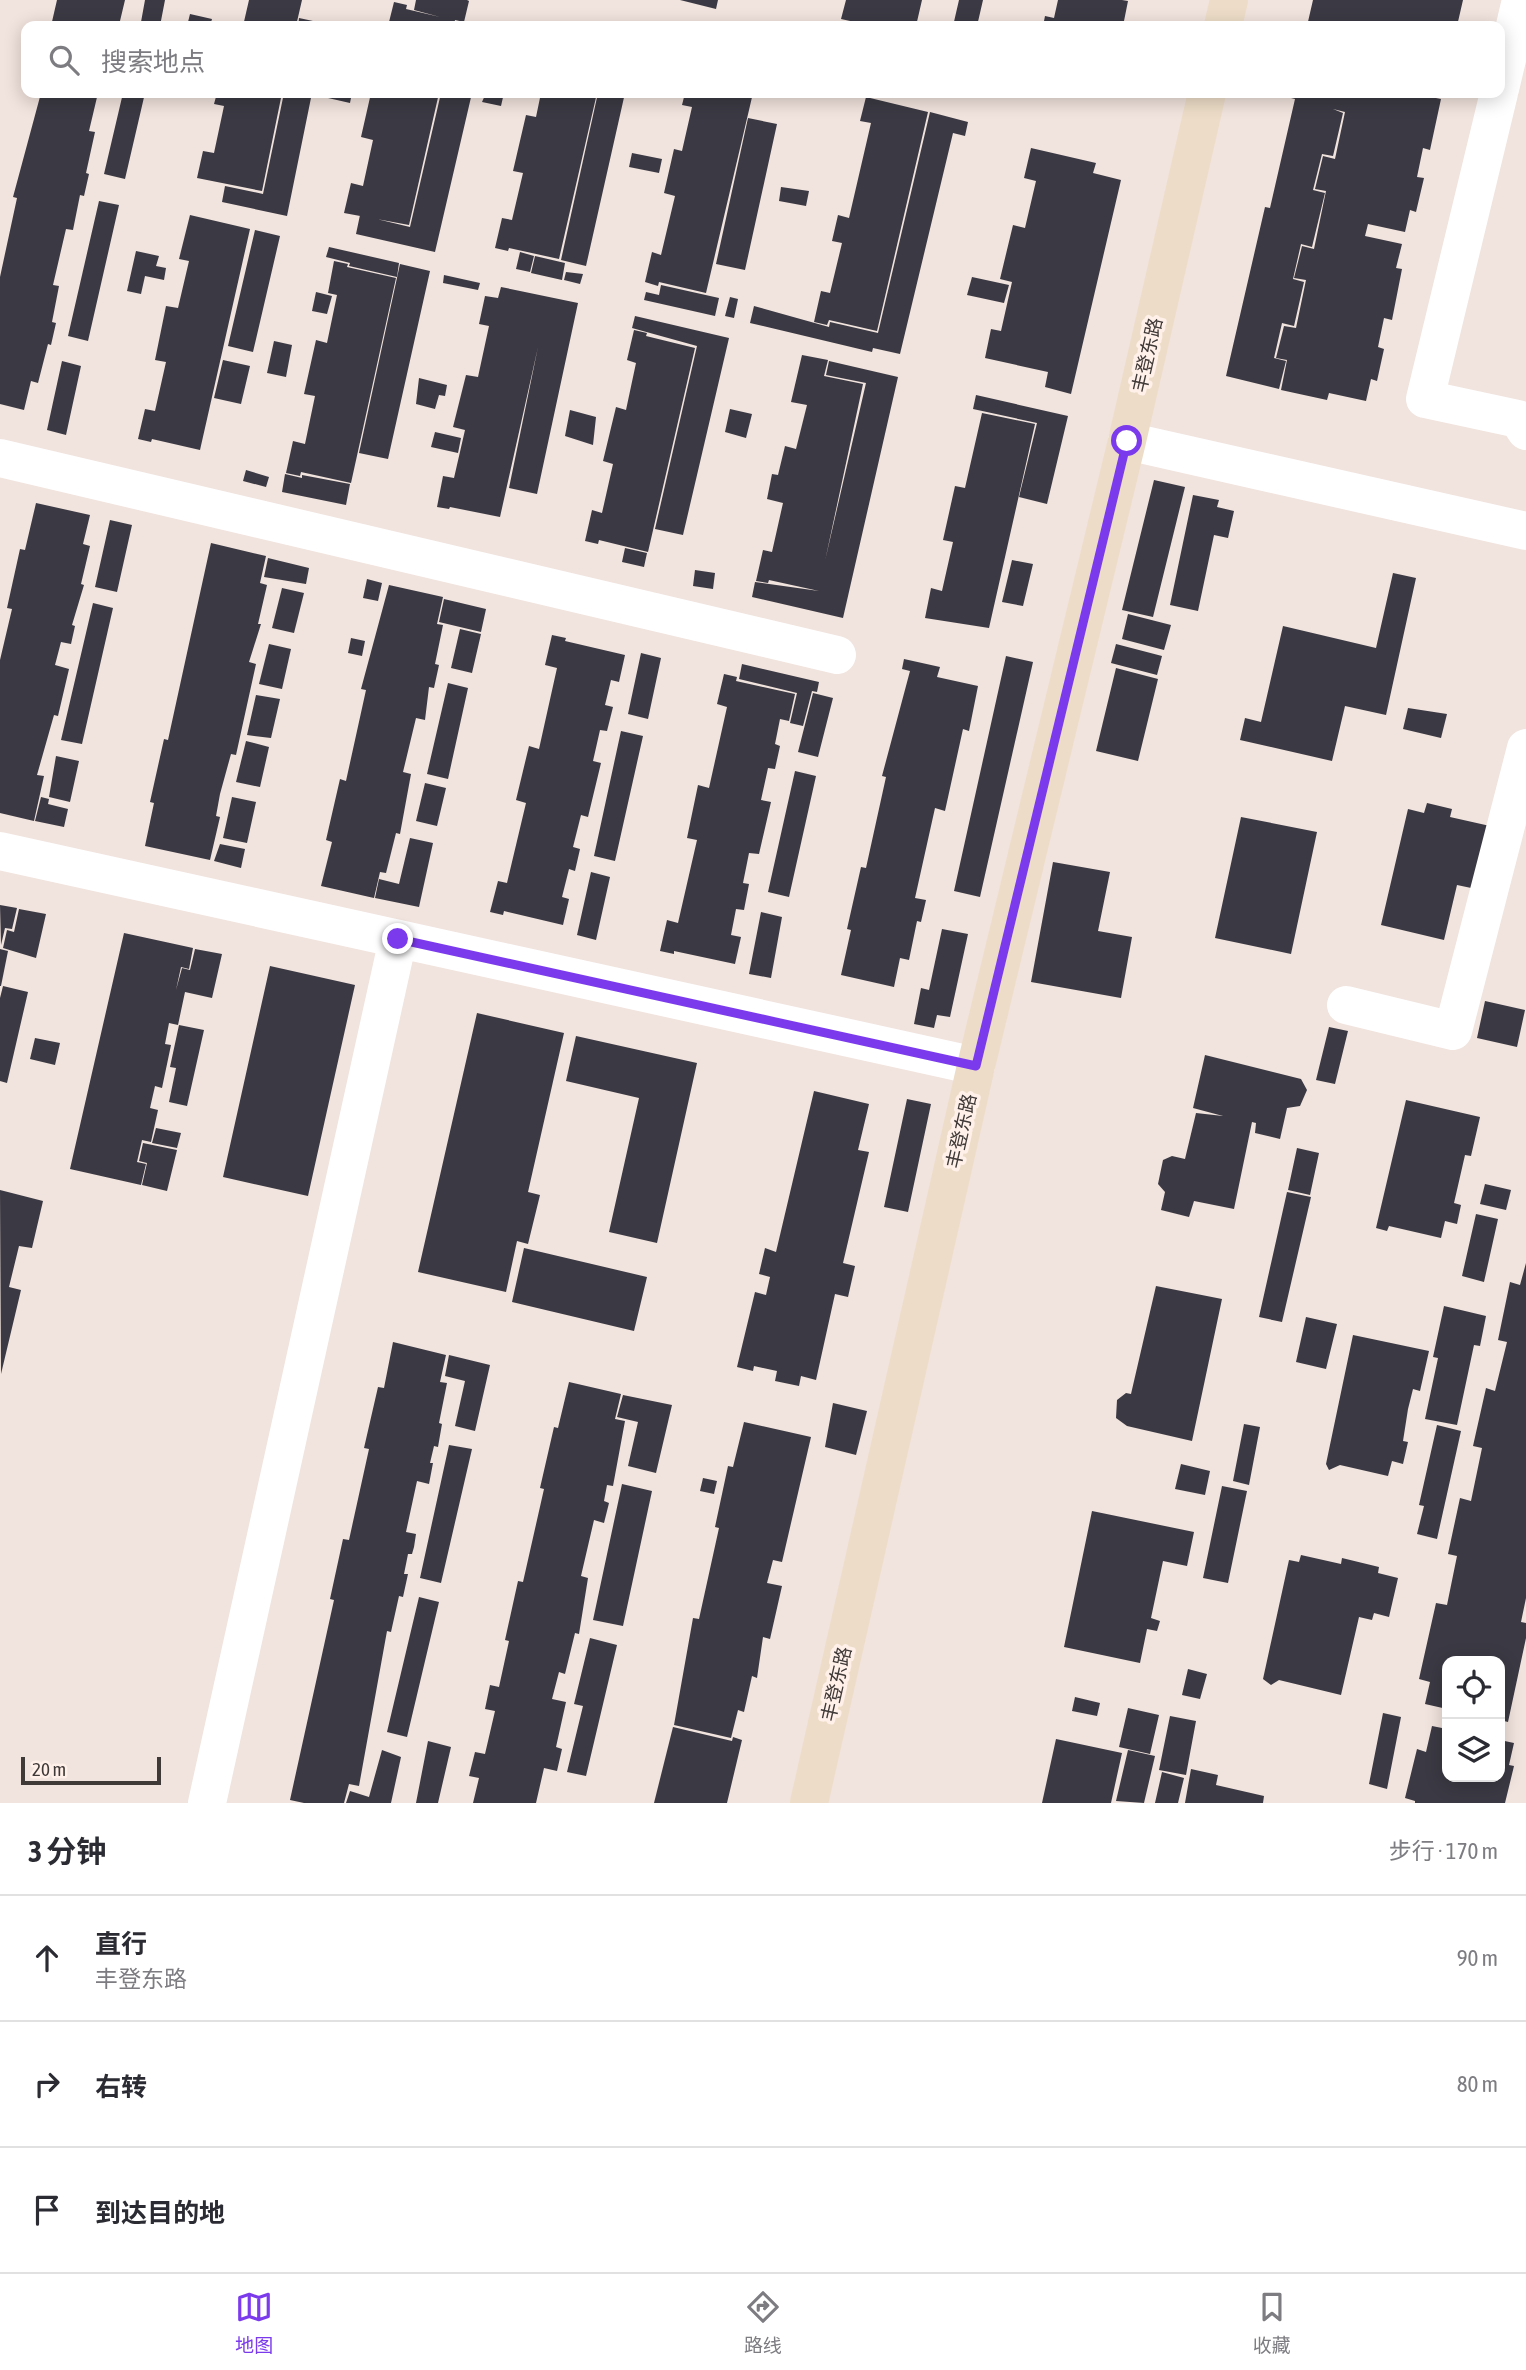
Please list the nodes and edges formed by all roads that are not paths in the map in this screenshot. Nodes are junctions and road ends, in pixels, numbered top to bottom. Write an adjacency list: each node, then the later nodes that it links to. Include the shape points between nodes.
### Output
1 (1229, 0): 3 (street)
2 (1521, 0): 4 (street)
3 (1224, 21)
4 (1505, 66)
5 (1206, 98): 8 (street, 丰登东路)
6 (1497, 98): 7 (street, via 1425,398 1518,419)
7 (1526, 431)
8 (1127, 441): 10 (street); 16 (street, 丰登东路)
9 (0, 458): 11 (street)
10 (1526, 531)
11 (837, 656)
12 (1526, 748): 15 (street, via 1453,1031)
13 (0, 851): 14 (street)
14 (398, 939): 16 (street); 17 (street)
15 (1346, 1005)
16 (976, 1066): 18 (street, 丰登东路)
17 (207, 1803)
18 (809, 1803)

